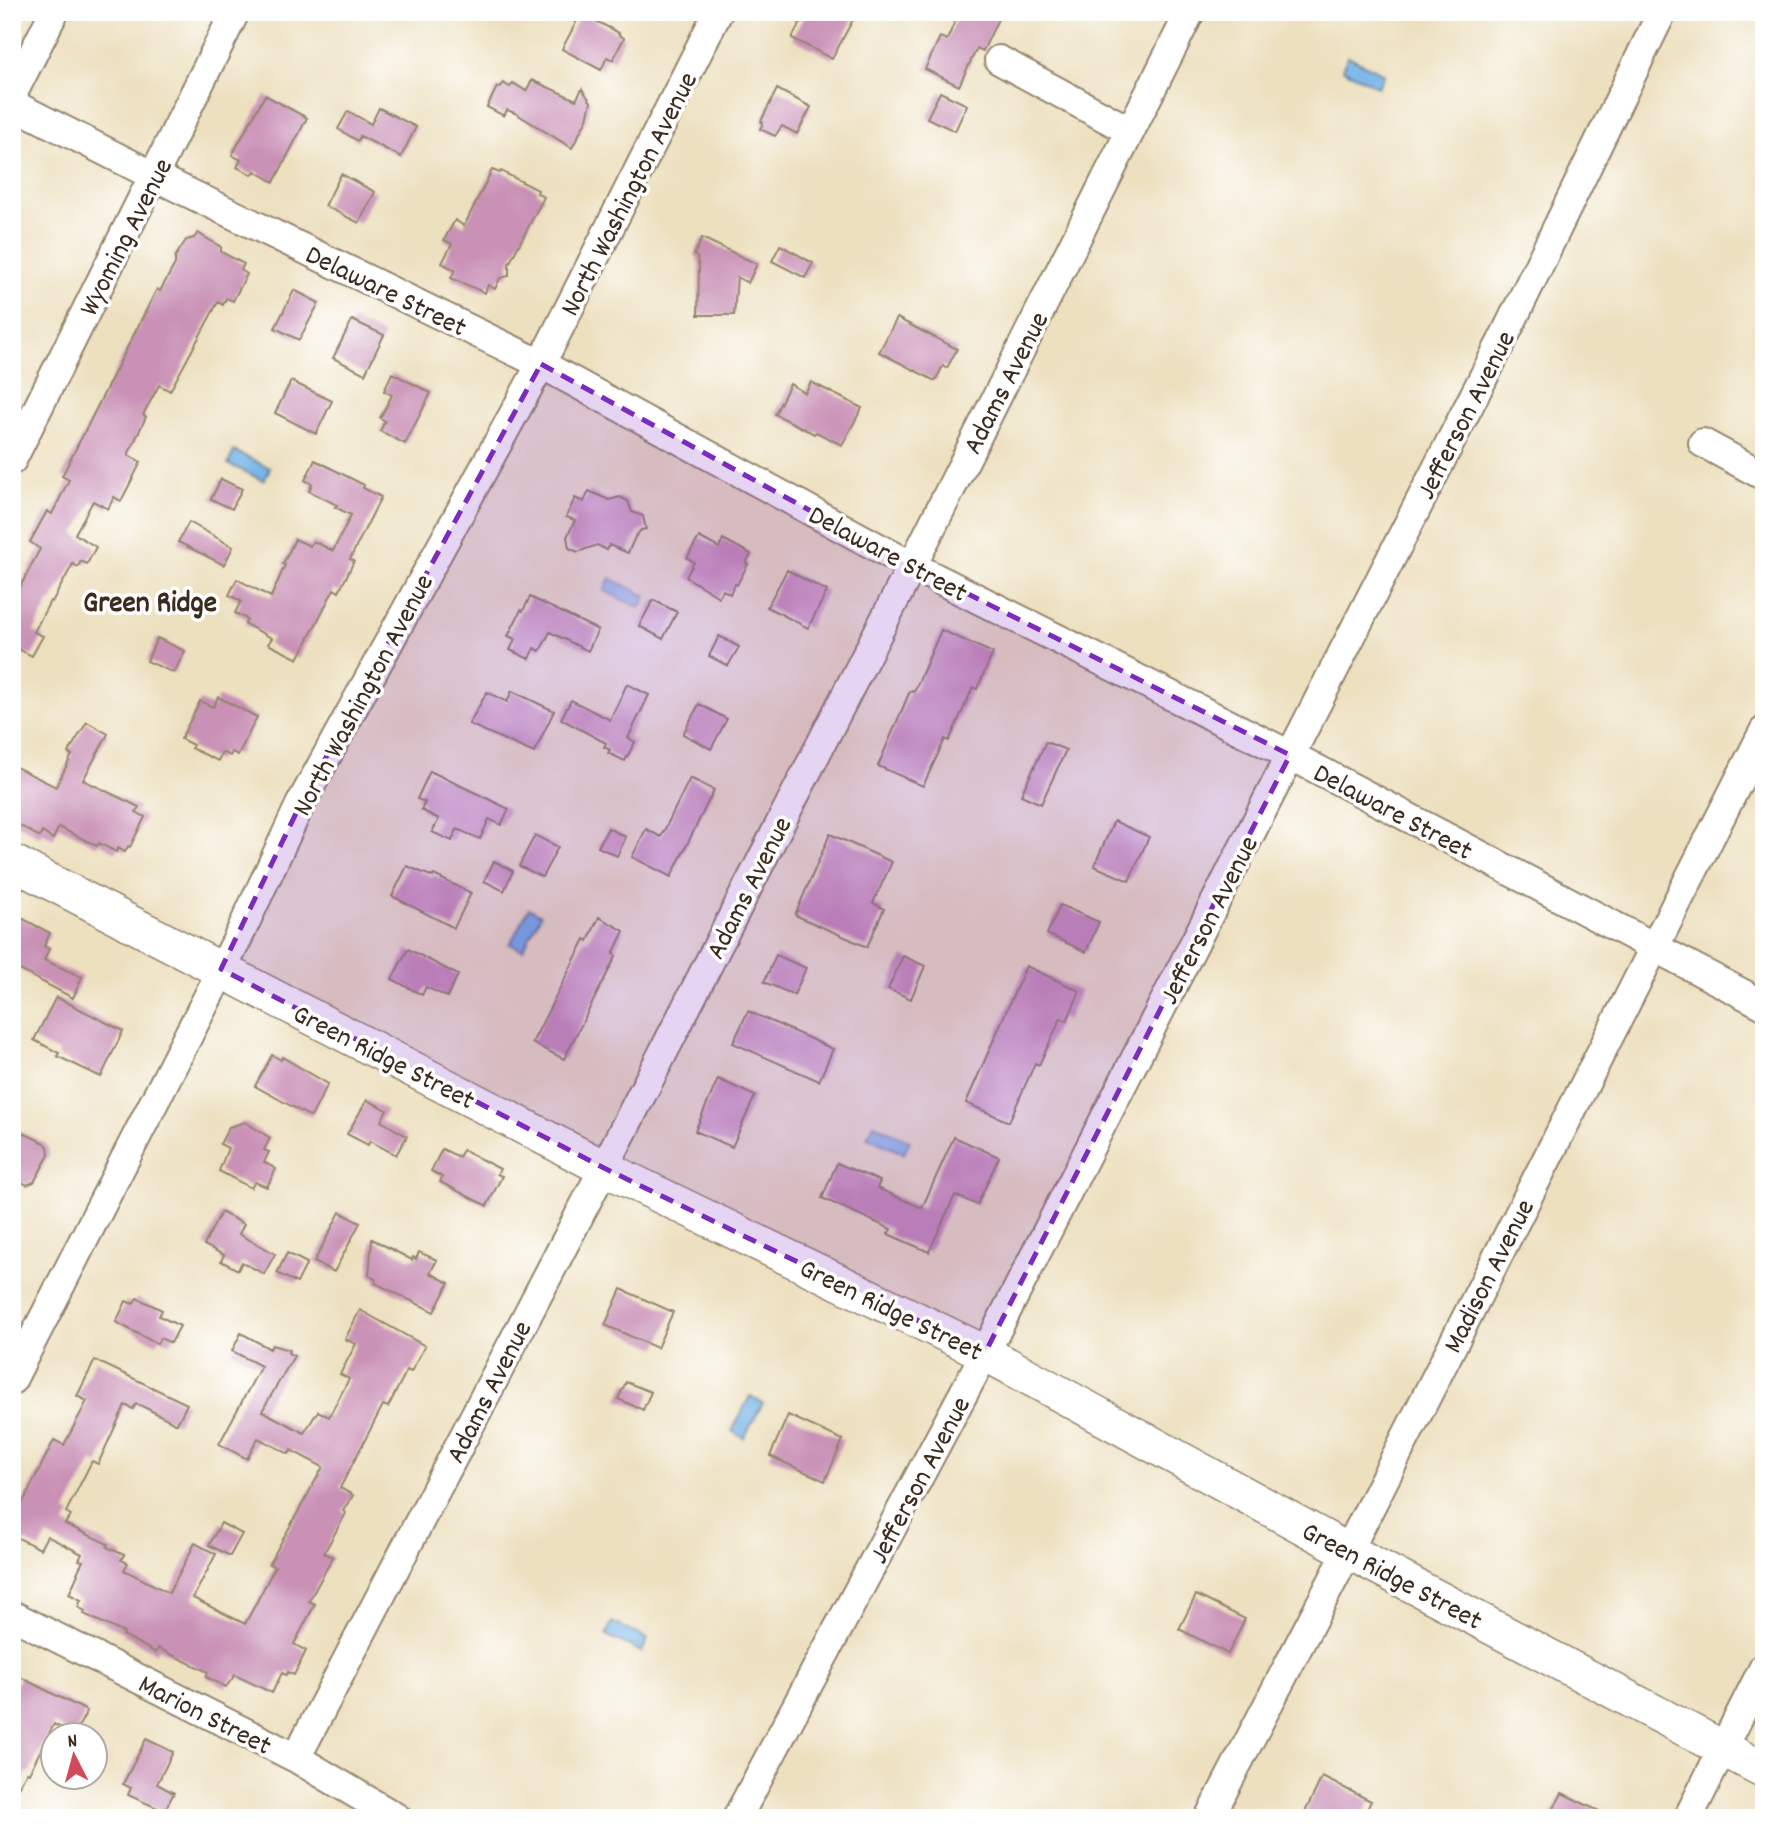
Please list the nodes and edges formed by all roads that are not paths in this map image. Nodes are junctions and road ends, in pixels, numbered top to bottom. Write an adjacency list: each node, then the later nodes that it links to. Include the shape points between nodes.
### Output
1 (54, 12): 7 (street)
2 (235, 12): 10 (street, Wyoming Avenue)
3 (718, 12): 11 (street, North Washington Avenue)
4 (1190, 12): 9 (street, Adams Avenue)
5 (1662, 12): 17 (street, Jefferson Avenue, via 1504,337)
6 (999, 60): 9 (street)
7 (12, 95)
8 (12, 104): 10 (street, Delaware Street)
9 (1130, 131): 15 (street, Adams Avenue)
10 (155, 176): 11 (street, Delaware Street); 13 (street, Wyoming Avenue)
11 (541, 364): 15 (street, Delaware Street); 20 (street, North Washington Avenue, via 300,805)
12 (1703, 443): 14 (street)
13 (12, 460)
14 (1764, 476)
15 (912, 566): 17 (street, Delaware Street); 22 (street, Adams Avenue)
16 (1764, 731): 19 (street, Madison Avenue)
17 (1290, 755): 19 (street, Delaware Street); 23 (street, Jefferson Avenue)
18 (12, 862): 20 (main road, Green Ridge Street)
19 (1654, 946): 21 (street, Delaware Street); 25 (street, Madison Avenue)
20 (221, 969): 22 (main road, Green Ridge Street); 24 (street, North Washington Avenue)
21 (1764, 1005)
22 (604, 1167): 23 (main road, Green Ridge Street); 29 (street, Adams Avenue)
23 (985, 1353): 25 (main road, Green Ridge Street); 32 (street, Jefferson Avenue)
24 (12, 1380)
25 (1348, 1551): 28 (main road, Green Ridge Street); 33 (street, Madison Avenue)
26 (13, 1616): 29 (street, Marion Street)
27 (1764, 1667): 28 (street)
28 (1722, 1750): 30 (main road, Green Ridge Street); 34 (street)
29 (296, 1758): 31 (street, Marion Street)
30 (1764, 1770)
31 (397, 1818)
32 (737, 1818)
33 (1209, 1818)
34 (1688, 1818)

